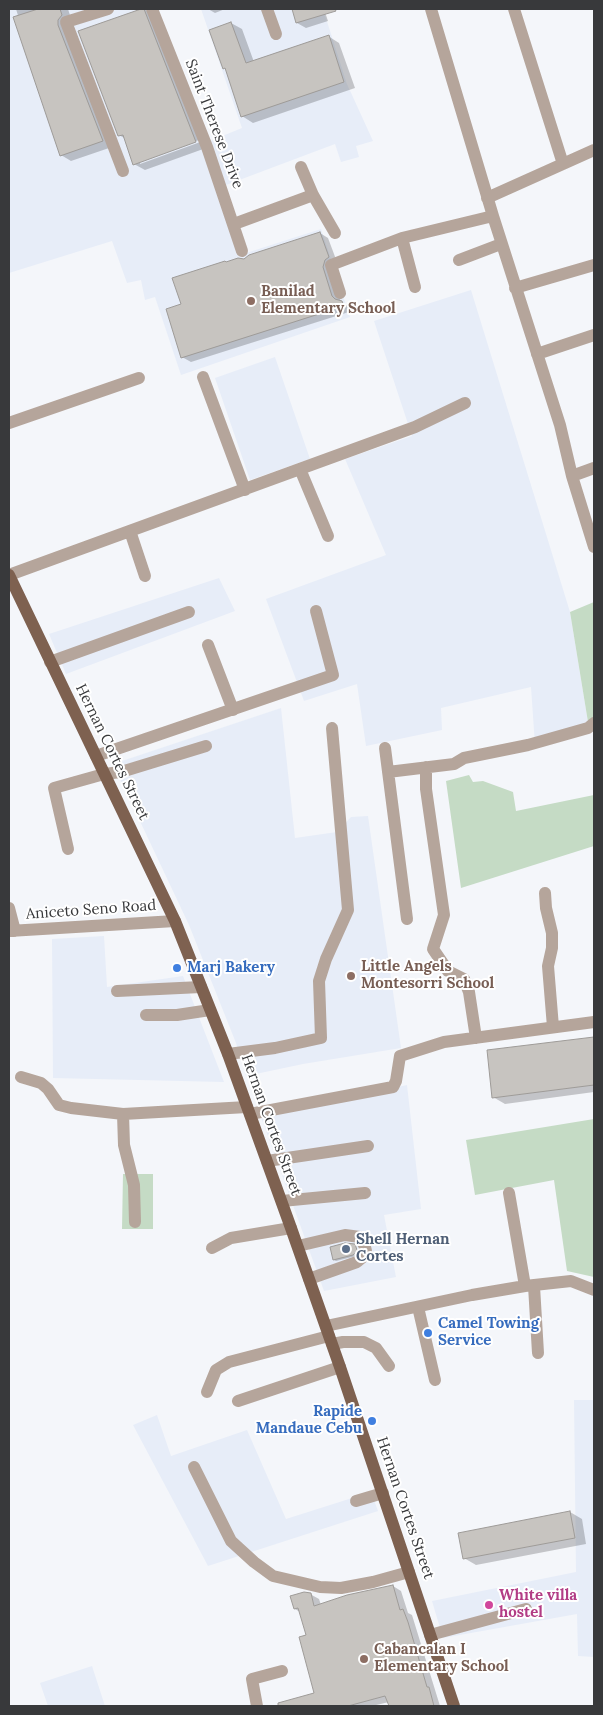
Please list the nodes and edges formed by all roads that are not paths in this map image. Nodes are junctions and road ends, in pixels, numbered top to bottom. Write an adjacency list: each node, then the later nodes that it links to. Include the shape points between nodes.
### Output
1 (108, 9): 6 (street)
2 (152, 9): 15 (street, Saint Therese Drive, via 207,146)
3 (267, 9): 7 (street)
4 (431, 9): 13 (street)
5 (514, 9): 9 (street)
6 (88, 12): 11 (street, via 66,22)
7 (276, 34)
8 (594, 150): 9 (street)
9 (563, 164): 13 (street)
10 (301, 167): 12 (street)
11 (122, 171)
12 (313, 195): 15 (street); 16 (street)
13 (487, 198): 14 (street)
14 (493, 216): 17 (street); 18 (street)
15 (234, 224): 19 (street, Saint Therese Drive)
16 (334, 233)
17 (402, 238): 22 (street); 24 (street, via 331,265)
18 (501, 244): 20 (street); 23 (street)
19 (242, 251)
20 (459, 260)
21 (594, 265): 23 (street)
22 (415, 286)
23 (515, 288): 26 (street)
24 (340, 292)
25 (594, 336): 26 (street)
26 (537, 354): 33 (street, via 560,425)
27 (203, 377): 34 (street)
28 (139, 378): 30 (street)
29 (464, 403): 32 (street, via 414,427)
30 (9, 423)
31 (594, 468): 33 (street)
32 (300, 469): 34 (street); 36 (street)
33 (572, 476): 37 (street)
34 (245, 490): 35 (street)
35 (130, 531): 38 (street); 39 (street)
36 (328, 536)
37 (594, 547)
38 (9, 575): 43 (main road, Hernan Cortes Street)
39 (145, 576)
40 (316, 611): 44 (street, via 334,675)
41 (189, 612): 43 (street)
42 (208, 645): 44 (street)
43 (50, 662): 49 (main road, Hernan Cortes Street)
44 (233, 710): 49 (street)
45 (594, 724): 50 (street, via 528,744 464,758 454,764)
46 (332, 728): 66 (street, via 348,910 319,981 321,1038)
47 (206, 746): 52 (street, via 121,772)
48 (385, 748): 51 (street)
49 (96, 756): 52 (main road, Hernan Cortes Street)
50 (426, 767): 51 (street); 65 (street, via 426,789 444,916 433,949 448,971 464,980)
51 (388, 772): 56 (street)
52 (104, 774): 53 (street, via 54,788); 57 (main road, Hernan Cortes Street)
53 (68, 849)
54 (545, 893): 64 (street, via 552,933 548,966)
55 (9, 908): 58 (street)
56 (407, 919)
57 (175, 921): 58 (street, Aniceto Seno Road); 59 (main road, Hernan Cortes Street)
58 (12, 931)
59 (201, 987): 60 (street); 61 (main road, Hernan Cortes Street)
60 (117, 991)
61 (210, 1010): 62 (street); 66 (main road, Hernan Cortes Street)
62 (146, 1015)
63 (594, 1022): 64 (street)
64 (553, 1027): 65 (street)
65 (476, 1038): 68 (street, via 444,1042 400,1056 393,1087)
66 (228, 1054): 68 (main road, Hernan Cortes Street)
67 (21, 1077): 69 (street, via 48,1089 59,1105)
68 (249, 1111): 69 (street); 71 (main road, Hernan Cortes Street)
69 (124, 1114): 75 (street, via 124,1144 134,1185)
70 (368, 1146): 71 (street)
71 (267, 1161): 74 (main road, Hernan Cortes Street)
72 (365, 1193): 74 (street)
73 (510, 1193): 80 (street)
74 (282, 1201): 76 (main road, Hernan Cortes Street)
75 (135, 1222)
76 (291, 1228): 77 (main road, Hernan Cortes Street); 78 (street, via 231,1238)
77 (298, 1246): 79 (main road, Hernan Cortes Street); 79 (street, via 345,1235 360,1237 365,1247 363,1257 357,1262)
78 (212, 1248)
79 (310, 1279): 83 (main road, Hernan Cortes Street)
80 (530, 1286): 81 (street, via 571,1281); 82 (street); 84 (street)
81 (594, 1290)
82 (418, 1307): 83 (street); 87 (street)
83 (329, 1335): 85 (street, via 343,1342 364,1342 376,1348); 86 (main road, Hernan Cortes Street); 88 (street, via 229,1362 216,1370)
84 (538, 1353)
85 (389, 1366)
86 (340, 1367): 89 (street); 91 (main road, Hernan Cortes Street)
87 (435, 1380)
88 (207, 1392)
89 (238, 1402)
90 (194, 1468): 93 (street, via 231,1541 273,1576 320,1587 341,1588)
91 (383, 1493): 92 (street); 93 (main road, Hernan Cortes Street)
92 (356, 1501)
93 (409, 1572): 95 (main road, Hernan Cortes Street)
94 (526, 1610): 95 (street)
95 (430, 1635): 98 (main road, Hernan Cortes Street)
96 (282, 1671): 97 (street, via 252,1680)
97 (257, 1706)
98 (454, 1706)

